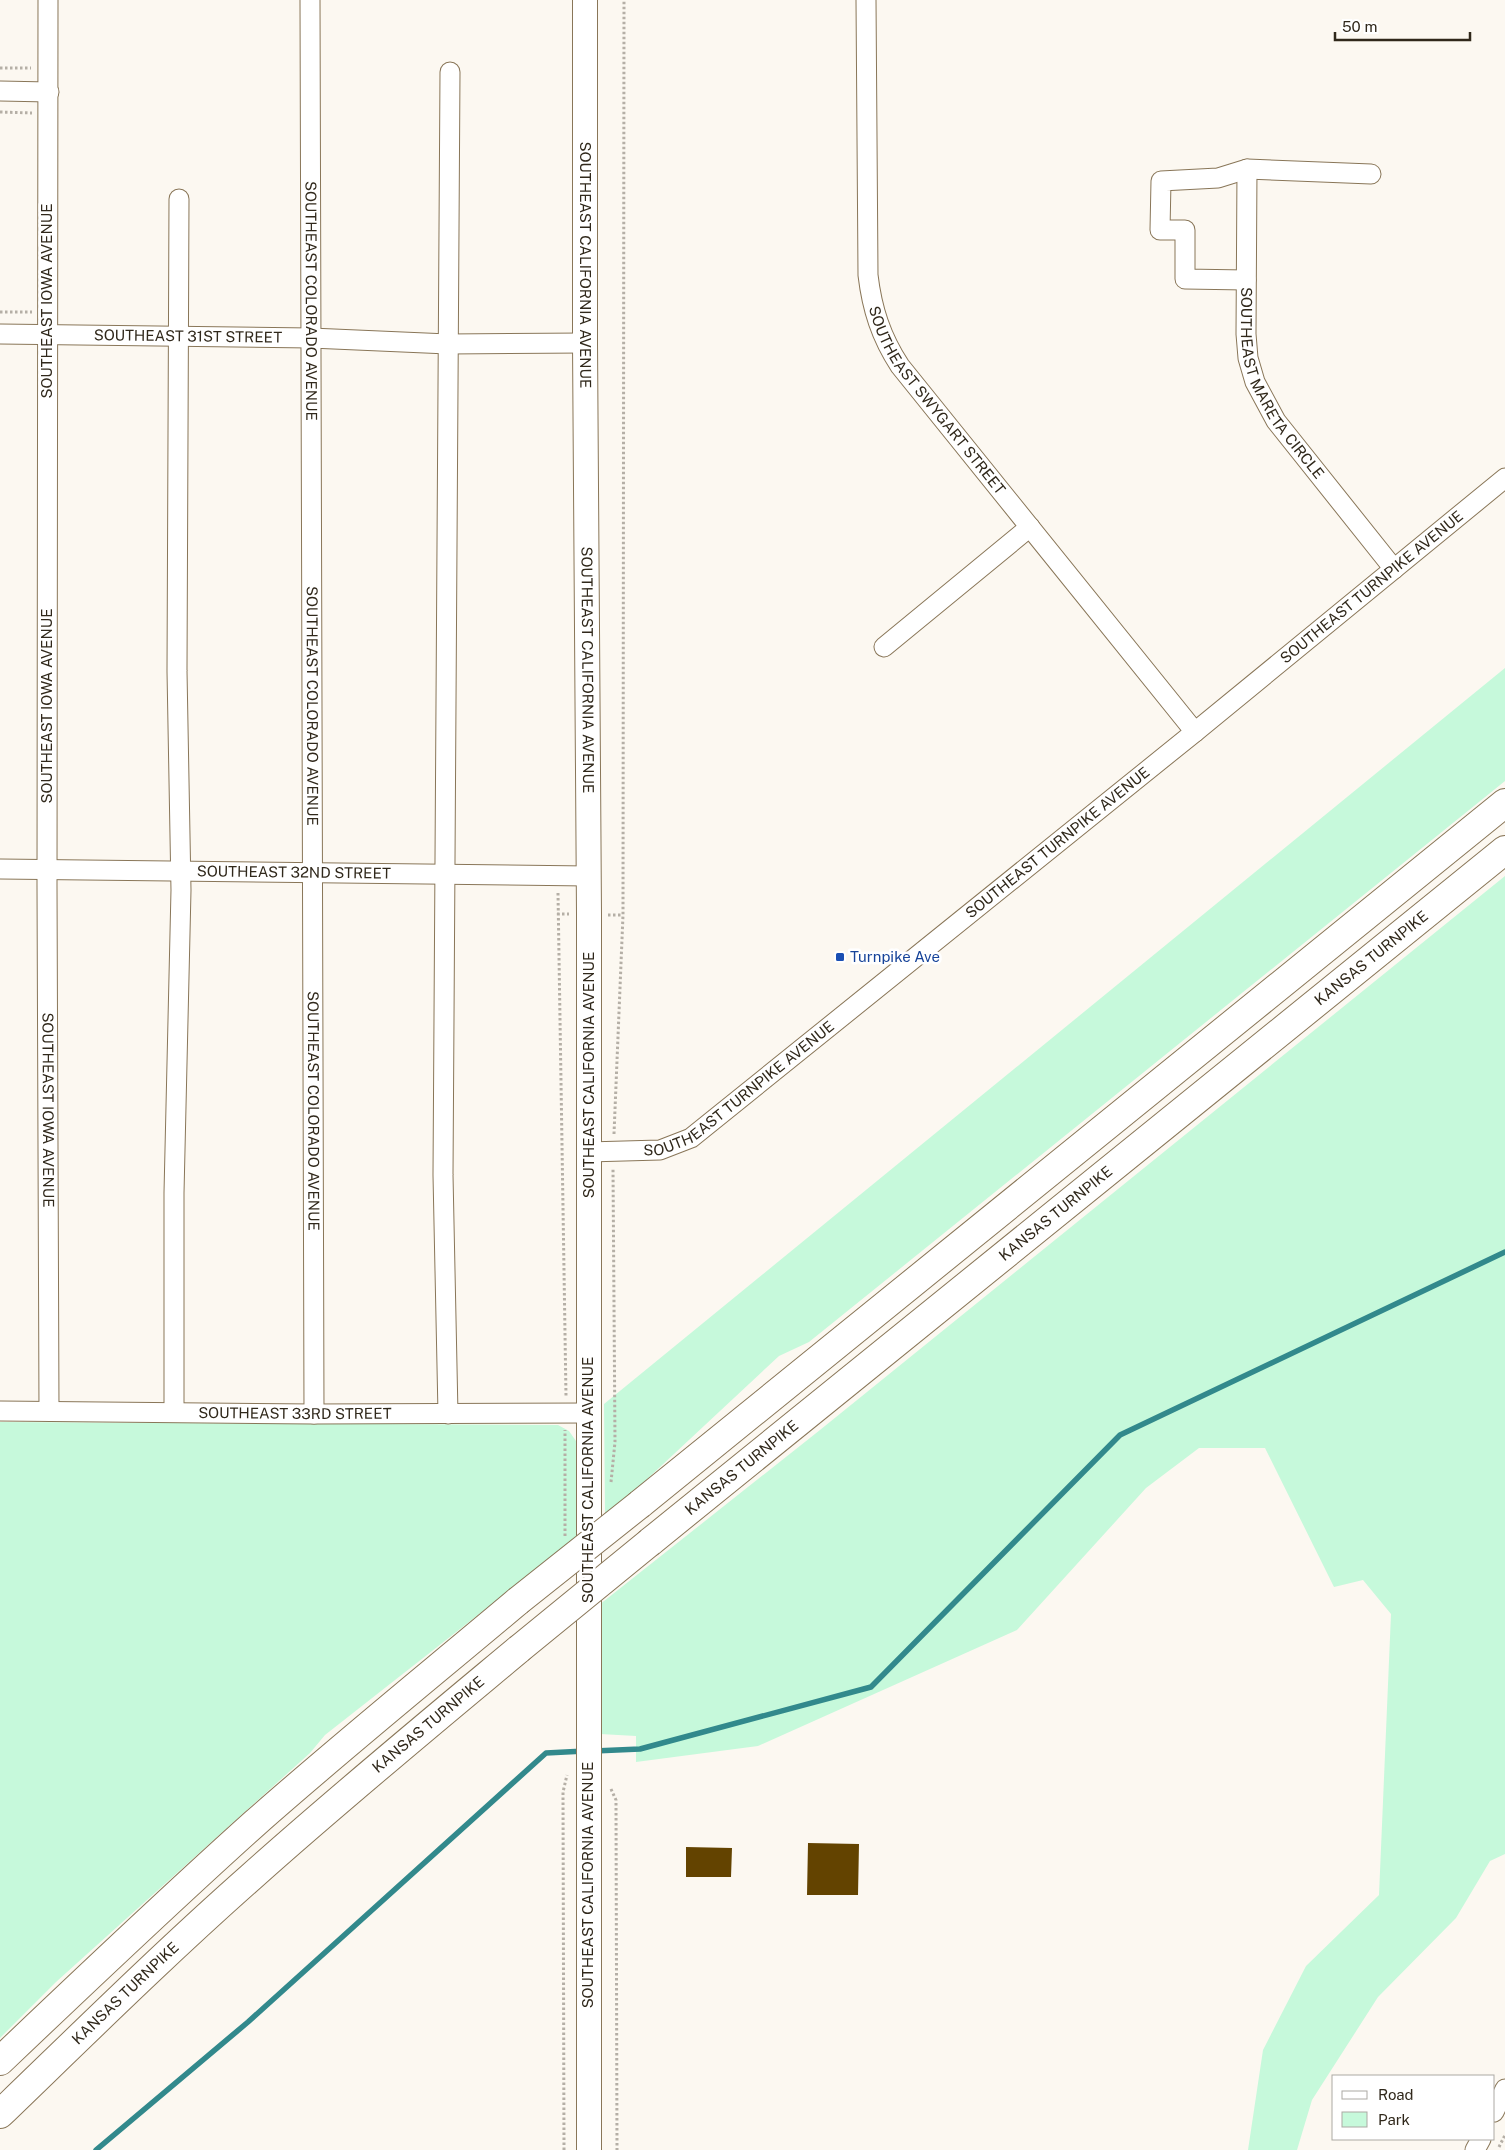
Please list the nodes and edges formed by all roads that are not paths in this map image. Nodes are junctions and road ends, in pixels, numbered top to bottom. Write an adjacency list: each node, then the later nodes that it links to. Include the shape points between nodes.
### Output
1 (48, 0): 7 (street, SOUTHEAST IOWA AVENUE)
2 (310, 0): 15 (street, SOUTHEAST COLORADO AVENUE)
3 (585, 0): 16 (main road, SOUTHEAST CALIFORNIA AVENUE)
4 (866, 0): 19 (street, SOUTHEAST SWYGART STREET, via 868,275 878,325 900,366)
5 (450, 72): 17 (street)
6 (0, 91): 7 (street)
7 (48, 92): 13 (street, SOUTHEAST IOWA AVENUE)
8 (1247, 169): 9 (street); 11 (street, SOUTHEAST MARETA CIRCLE); 11 (street, via 1218,178 1161,180 1160,230 1185,230 1185,279)
9 (1371, 174)
10 (179, 199): 14 (street)
11 (1246, 280): 20 (street, SOUTHEAST MARETA CIRCLE, via 1248,358 1264,401 1276,421)
12 (0, 334): 13 (street, SOUTHEAST 31ST STREET)
13 (47, 335): 14 (street, SOUTHEAST 31ST STREET); 26 (street, SOUTHEAST IOWA AVENUE)
14 (179, 337): 15 (street, SOUTHEAST 31ST STREET); 27 (street)
15 (311, 338): 17 (street, SOUTHEAST 31ST STREET); 28 (street, SOUTHEAST COLORADO AVENUE)
16 (585, 343): 17 (street, SOUTHEAST 31ST STREET); 30 (main road, SOUTHEAST CALIFORNIA AVENUE)
17 (448, 344): 29 (street)
18 (1505, 478): 20 (street, SOUTHEAST TURNPIKE AVENUE)
19 (1030, 527): 21 (street); 22 (street, SOUTHEAST SWYGART STREET)
20 (1394, 569): 22 (street, SOUTHEAST TURNPIKE AVENUE)
21 (884, 646)
22 (1195, 732): 31 (street, SOUTHEAST TURNPIKE AVENUE, via 691,1138 660,1150)
23 (1505, 803): 38 (highway, bridge, via 518,1601 357,1735 255,1823)
24 (1505, 850): 41 (highway, KANSAS TURNPIKE, bridge, via 650,1542 348,1792 249,1878)
25 (0, 869): 26 (street, SOUTHEAST 32ND STREET)
26 (47, 869): 27 (street, SOUTHEAST 32ND STREET); 33 (street, SOUTHEAST IOWA AVENUE)
27 (180, 870): 28 (street, SOUTHEAST 32ND STREET); 34 (street)
28 (312, 872): 29 (street, SOUTHEAST 32ND STREET); 36 (street, SOUTHEAST COLORADO AVENUE)
29 (446, 874): 30 (street, SOUTHEAST 32ND STREET); 37 (street, via 443,1175)
30 (588, 876): 31 (main road, SOUTHEAST CALIFORNIA AVENUE)
31 (588, 1152): 35 (main road, SOUTHEAST CALIFORNIA AVENUE)
32 (0, 1410): 33 (street, SOUTHEAST 33RD STREET)
33 (49, 1411): 34 (street, SOUTHEAST 33RD STREET)
34 (174, 1412): 36 (street, SOUTHEAST 33RD STREET)
35 (589, 1413): 37 (street, SOUTHEAST 33RD STREET); 42 (main road, SOUTHEAST CALIFORNIA AVENUE, via 588,1704 599,1788)
36 (314, 1414): 37 (street, SOUTHEAST 33RD STREET)
37 (448, 1414)
38 (0, 2061)
39 (1505, 2089): 40 (street)
40 (1495, 2110)
41 (0, 2114)
42 (589, 2150)

